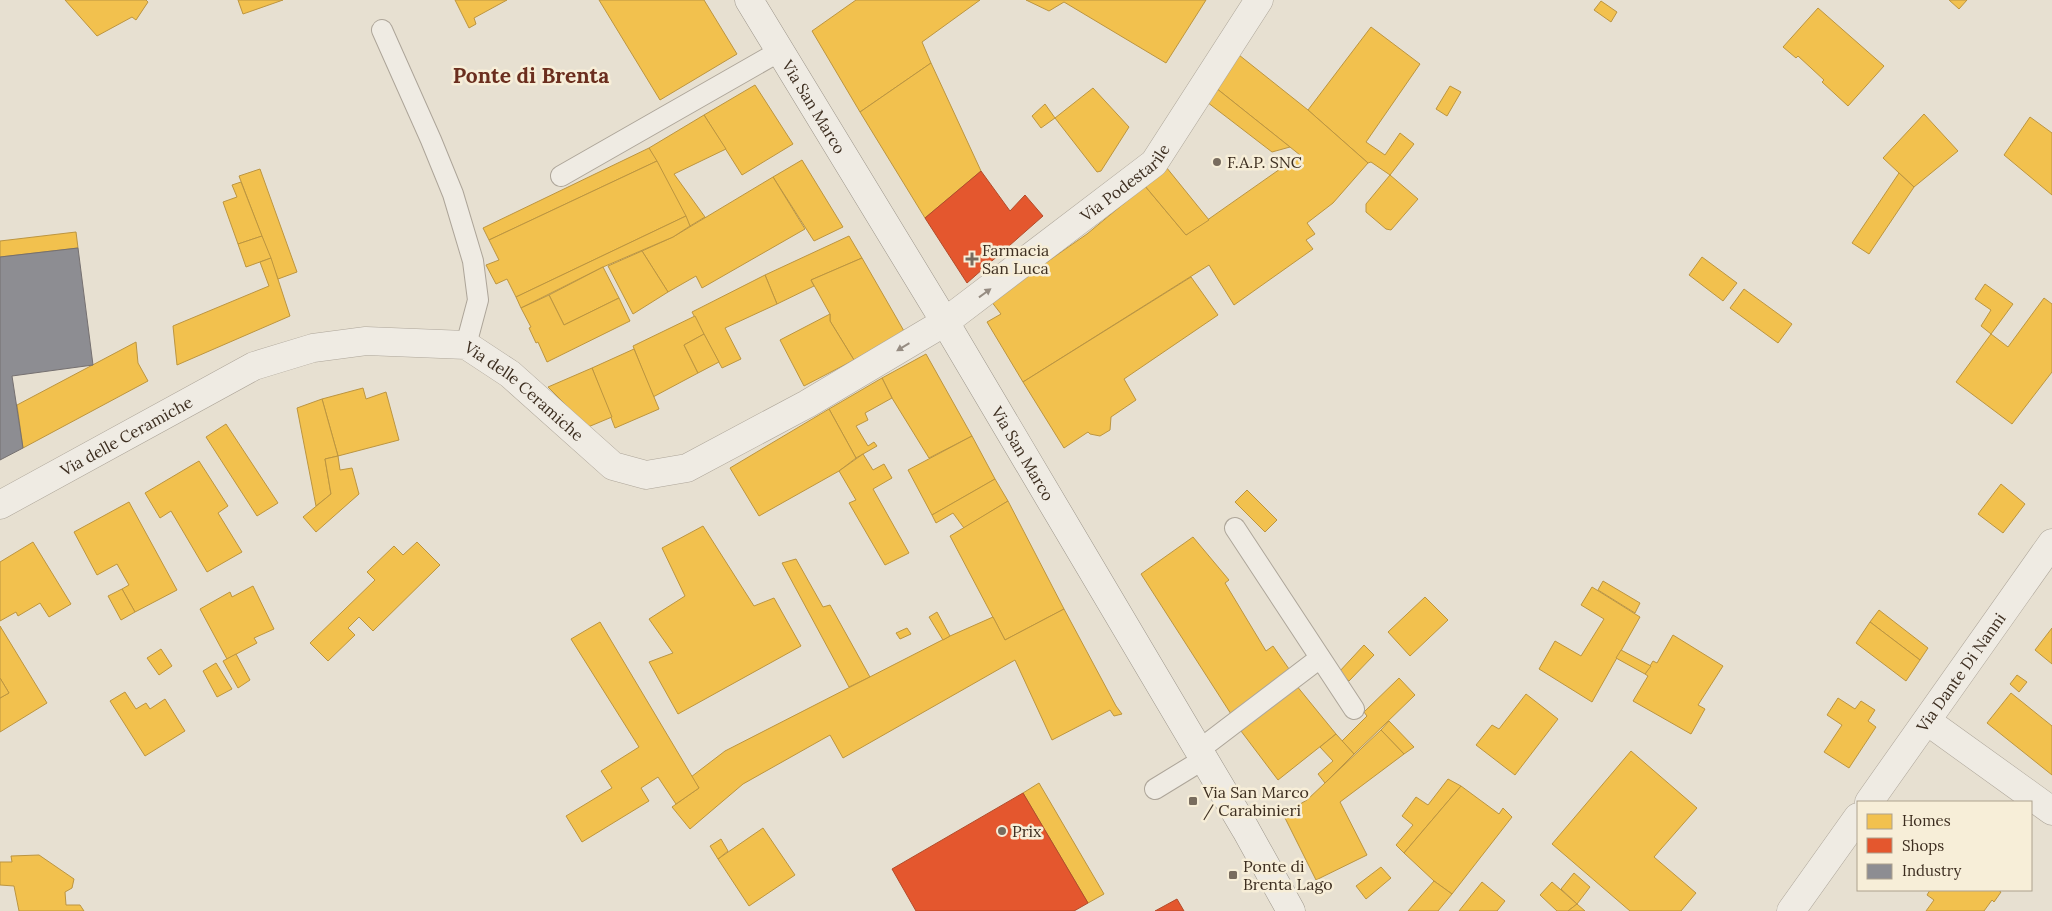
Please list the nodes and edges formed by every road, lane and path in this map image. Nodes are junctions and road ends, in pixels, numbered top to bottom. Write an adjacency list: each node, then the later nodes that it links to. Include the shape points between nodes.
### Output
1 (749, 0): 4 (street, Via San Marco)
2 (1259, 0): 6 (street, Via Podestarile, one-way to 2, via 1154,163)
3 (382, 30): 7 (lane, via 450,185 473,261 478,300)
4 (780, 51): 5 (lane); 6 (street, Via San Marco)
5 (562, 176)
6 (945, 322): 7 (street, Via delle Ceramiche, one-way to 7, via 806,404 687,468 646,475 613,466 510,374); 14 (street, Via San Marco)
7 (466, 345): 8 (street, Via delle Ceramiche, via 366,341 313,348 254,366)
8 (0, 505)
9 (1235, 528): 11 (lane)
10 (2052, 543): 13 (street, Via Dante Di Nanni)
11 (1320, 658): 12 (lane); 14 (lane)
12 (1354, 709)
13 (1927, 721): 16 (street, Via Dante Di Nanni); 17 (street)
14 (1201, 755): 15 (lane); 19 (street, Via San Marco)
15 (1155, 789)
16 (1870, 801)
17 (2052, 811)
18 (1857, 818): 20 (street)
19 (1291, 911)
20 (1791, 911)

